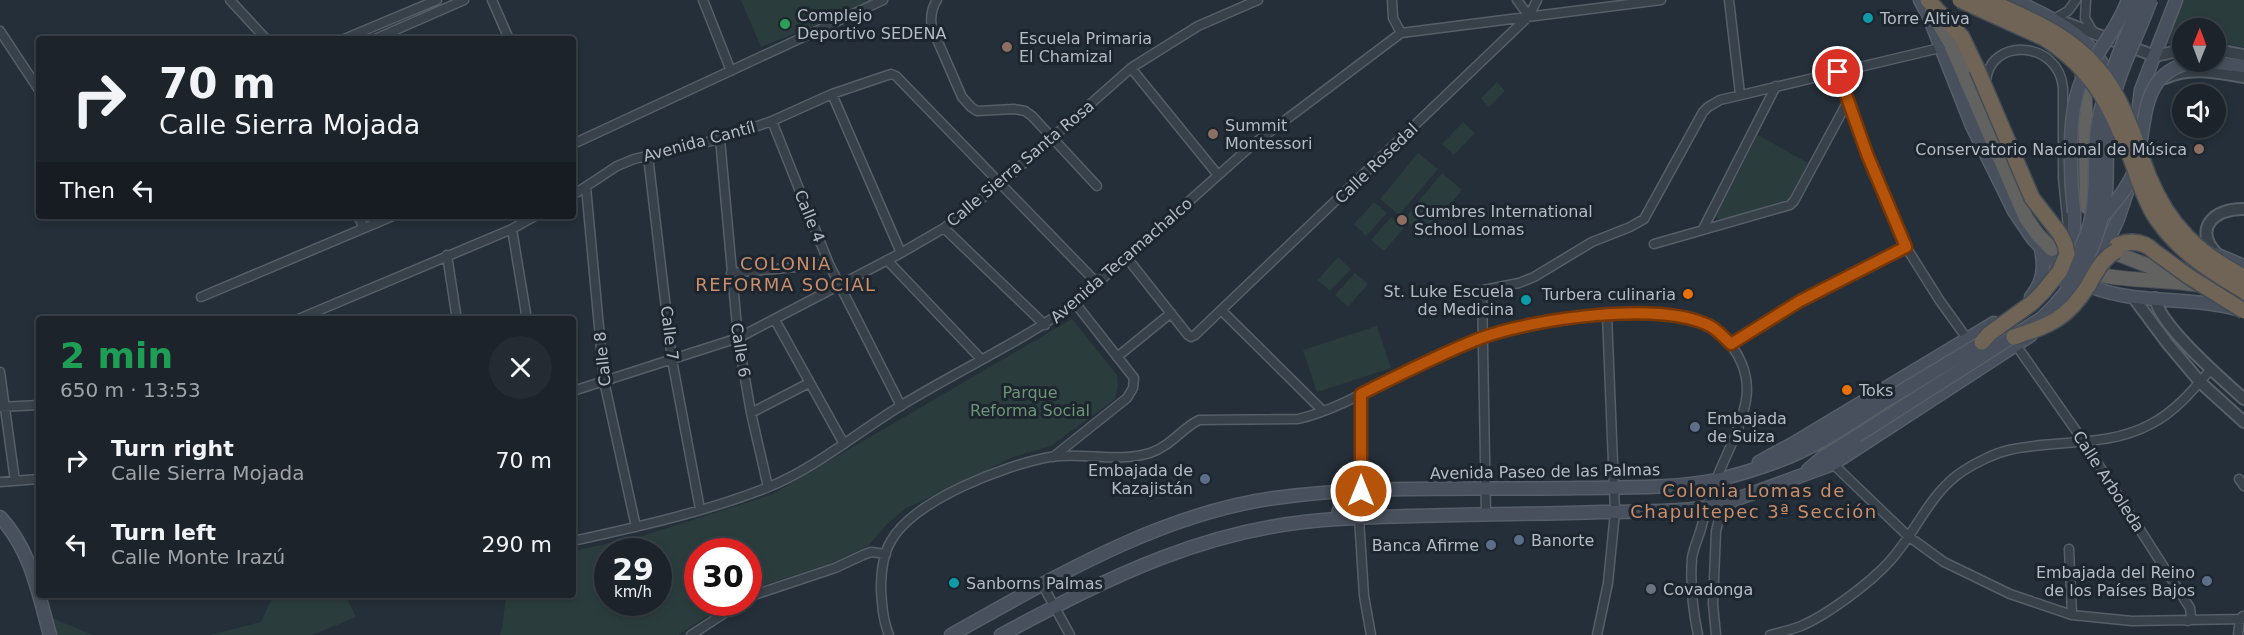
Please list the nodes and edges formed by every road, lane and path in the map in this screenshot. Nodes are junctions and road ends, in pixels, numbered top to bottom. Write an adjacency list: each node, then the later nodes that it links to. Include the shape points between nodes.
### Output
1 (230, 0): 30 (street)
2 (437, 0): 31 (street)
3 (464, 0): 32 (street)
4 (492, 0): 33 (street)
5 (703, 0): 43 (street)
6 (883, 0): 43 (street)
7 (937, 0): 57 (street, via 932,7 932,28 966,103 977,111 1025,111)
8 (1258, 0): 41 (street, Calle Sierra Santa Rosa, via 1198,26)
9 (1392, 0): 29 (street, via 1393,18)
10 (1517, 0): 25 (street)
11 (1537, 0): 25 (street, Calle Rosedal)
12 (1661, 0): 25 (street, Avenida Tecamachalco)
13 (1730, 0): 50 (street)
14 (1924, 0): 34 (main road); 42 (highway); 125 (highway, bridge, via 1950,22 1967,45 2032,198 2067,249 2064,264 2043,292)
15 (1960, 0): 100 (highway, bridge, via 2044,38 2084,70 2116,120 2158,221 2192,257)
16 (1987, 0): 94 (highway, bridge, via 2046,27 2098,69 2120,102 2171,219 2201,251)
17 (1998, 0): 67 (highway, via 2050,24 2075,54 2084,89)
18 (2013, 0): 26 (main road)
19 (2076, 0): 26 (street, via 2068,11)
20 (2086, 0): 28 (street, via 2085,18)
21 (2128, 0): 67 (main road, bridge, via 2077,91 2072,123 2072,188)
22 (2140, 0): 125 (main road, Avenida Paseo de las Palmas, bridge, via 2099,117 2092,212 2084,241 2067,273 2045,300 2025,317)
23 (2151, 0): 68 (main road, bridge, via 2111,107)
24 (2176, 0): 37 (main road)
25 (1529, 16): 29 (street, Avenida Tecamachalco); 111 (street, Calle Rosedal)
26 (2054, 19): 28 (street); 55 (main road, via 2100,58)
27 (0, 31): 47 (street)
28 (2093, 32): 37 (street)
29 (1401, 33): 60 (street, Avenida Tecamachalco)
30 (263, 36)
31 (351, 36)
32 (382, 36)
33 (507, 36)
34 (1940, 48): 45 (street); 80 (main road, via 1972,126 2014,211 2026,230)
35 (2172, 52): 37 (street)
36 (2226, 52): 38 (street)
37 (2155, 56): 52 (main road)
38 (2244, 56)
39 (2226, 64): 40 (main road)
40 (2244, 66)
41 (1131, 68): 57 (street, Calle Sierra Santa Rosa); 60 (street)
42 (1961, 69): 53 (highway); 80 (highway, via 2026,218)
43 (731, 70): 58 (street)
44 (2172, 70): 68 (main road, bridge, via 2153,88 2148,100 2131,180)
45 (1838, 72): 48 (street); 51 (street)
46 (2244, 77): 52 (street, via 2205,71 2179,73 2156,84)
47 (36, 85)
48 (1776, 86): 50 (street); 76 (street)
49 (831, 94): 54 (street, Avenida Cantíl); 61 (street, Avenida Cantíl, via 886,75 896,76); 82 (street)
50 (1740, 94): 99 (street, via 1720,100 1703,112 1639,223 1592,242 1519,283)
51 (1848, 100): 76 (street, via 1794,201 1783,208); 79 (street)
52 (2138, 101): 55 (main road)
53 (1989, 106): 90 (highway, via 2030,205 2055,231); 90 (street, via 1986,80 1995,60 2024,49 2037,51 2055,65 2062,81 2069,236)
54 (772, 121): 56 (street, Avenida Cantíl); 89 (street, Calle 4)
55 (2135, 127): 65 (main road, via 2133,166); 85 (main road, via 2170,208 2199,243)
56 (720, 139): 59 (street, Avenida Cantíl); 92 (street, Calle 6)
57 (1053, 139): 61 (street, Calle Sierra Santa Rosa); 62 (street)
58 (576, 143)
59 (648, 156): 63 (street, Avenida Cantíl, via 617,166); 129 (street, Calle 7)
60 (1218, 175): 86 (street, Avenida Tecamachalco)
61 (1000, 184): 73 (street, Calle Sierra Santa Rosa); 97 (street)
62 (1097, 186)
63 (586, 187): 64 (street, Avenida Cantíl); 132 (street, Calle 8)
64 (576, 193)
65 (2122, 206): 74 (main road); 78 (main road)
66 (2244, 209): 85 (street, via 2223,211 2210,221 2207,238)
67 (2078, 214): 90 (main road); 95 (main road)
68 (2102, 217): 88 (main road, via 2104,234); 124 (main road, bridge, via 2079,276)
69 (360, 219): 72 (street)
70 (386, 219): 72 (street)
71 (530, 219): 75 (street)
72 (364, 228): 103 (street)
73 (944, 228): 82 (street, Calle Sierra Santa Rosa); 120 (street)
74 (2113, 228): 78 (main road); 95 (main road)
75 (512, 229): 84 (street); 118 (street)
76 (1703, 230): 77 (street)
77 (1654, 244)
78 (2101, 244): 95 (main road)
79 (1906, 247): 125 (street, via 1940,301); 126 (street, via 1800,301)
80 (2046, 249): 90 (main road); 107 (main road, via 2042,276)
81 (2155, 252): 88 (highway, via 2144,243 2127,242 2112,247); 112 (highway, bridge); 124 (highway, bridge, via 2135,245 2110,254 2064,315)
82 (901, 253): 87 (street, Calle Sierra Santa Rosa)
83 (2115, 253): 96 (highway, via 2149,266 2200,271)
84 (447, 255): 110 (street); 117 (street)
85 (2218, 255): 91 (main road)
86 (1127, 258): 97 (street, Avenida Tecamachalco); 113 (street)
87 (887, 260): 98 (street, Calle Sierra Santa Rosa); 128 (street)
88 (2096, 260): 124 (highway, bridge, via 2060,312)
89 (829, 264): 92 (street); 98 (street, Calle 4)
90 (2065, 266): 95 (main road); 107 (main road, Avenida Paseo de las Palmas)
91 (2244, 266)
92 (731, 273): 123 (street, Calle 6)
93 (2100, 275): 106 (highway, via 2200,286)
94 (2244, 277)
95 (2081, 282): 101 (main road); 109 (main road); 121 (main road)
96 (2244, 282)
97 (1097, 283): 108 (street, Avenida Tecamachalco)
98 (839, 285): 119 (street, Calle Sierra Santa Rosa); 139 (street, Calle 4)
99 (1482, 291): 102 (street); 122 (street)
100 (2244, 291)
101 (2112, 292): 104 (main road); 109 (main road, via 2089,295)
102 (1468, 293)
103 (201, 297)
104 (2133, 297): 105 (main road); 133 (street)
105 (2155, 298): 112 (main road); 130 (street, via 2180,338)
106 (2244, 298)
107 (2028, 300): 121 (main road, via 2042,301 2048,311); 125 (main road, Avenida Paseo de las Palmas)
108 (1075, 303): 120 (street, Avenida Tecamachalco); 127 (street)
109 (2071, 303): 121 (main road)
110 (322, 308): 115 (street); 116 (street)
111 (1221, 310): 113 (street, Calle Rosedal, via 1191,337); 141 (street)
112 (2244, 311)
113 (1171, 313): 127 (street)
114 (1607, 315): 122 (street, via 1526,326); 126 (street, via 1656,314 1689,319 1711,326); 154 (street)
115 (305, 316)
116 (323, 316)
117 (456, 316)
118 (526, 316)
119 (776, 320): 123 (street, Calle Sierra Santa Rosa); 134 (street)
120 (1045, 325): 128 (street, Avenida Tecamachalco)
121 (2044, 325): 124 (main road)
122 (1483, 337): 136 (street); 156 (street)
123 (738, 338): 129 (street, Calle Sierra Santa Rosa); 142 (street, Calle 6)
124 (2018, 339): 144 (street, Calle Arboleda); 147 (main road); 148 (main road, bridge, via 1823,457)
125 (1975, 341): 149 (main road, Avenida Paseo de las Palmas); 149 (main road, Avenida Paseo de las Palmas, bridge, via 1793,455)
126 (1731, 344): 149 (street, via 1747,381)
127 (1117, 357): 146 (street, via 1134,378 1127,398)
128 (981, 359): 139 (street, Avenida Tecamachalco)
129 (672, 360): 132 (street, Calle Sierra Santa Rosa); 161 (street, Calle 7)
130 (2211, 369): 133 (street); 137 (street)
131 (0, 372): 140 (street)
132 (604, 381): 135 (street, Calle Sierra Santa Rosa); 168 (street, Calle 8)
133 (2200, 382): 143 (street); 144 (street, via 2174,410 2150,425 2118,437)
134 (809, 383): 142 (street); 145 (street)
135 (576, 390)
136 (1361, 394): 141 (street); 158 (street)
137 (2244, 399)
138 (36, 405): 140 (street)
139 (901, 406): 145 (street, Avenida Tecamachalco)
140 (3, 408): 151 (street)
141 (1322, 410): 146 (street, via 1298,418 1199,420 1169,445 1131,457)
142 (751, 413): 153 (street, Calle 6)
143 (2244, 422)
144 (2084, 442): 169 (street, via 2006,450 1963,471 1933,499); 181 (street, Calle Arboleda, via 2190,608)
145 (844, 444): 153 (street, Avenida Tecamachalco)
146 (1052, 457): 172 (street, via 1015,465 935,501 911,517 890,542)
147 (1833, 464): 148 (main road); 169 (street)
148 (1802, 475): 159 (main road)
149 (1727, 477): 154 (main road, Avenida Paseo de las Palmas, via 1691,484); 159 (street); 160 (street)
150 (36, 479): 151 (street)
151 (15, 481): 152 (street)
152 (0, 482)
153 (768, 487): 161 (street, Avenida Tecamachalco)
154 (1613, 488): 156 (main road, Avenida Paseo de las Palmas); 162 (street)
155 (1376, 490): 156 (main road, Avenida Paseo de las Palmas); 158 (main road, Avenida Paseo de las Palmas); 166 (main road)
156 (1486, 490): 163 (street)
157 (1335, 491): 158 (main road, Avenida Paseo de las Palmas); 167 (main road, via 1340,501); 174 (main road, Avenida Paseo de las Palmas, via 1273,498 1196,517 1151,532)
158 (1361, 491)
159 (1723, 504): 160 (main road); 191 (street, via 1716,531)
160 (1707, 508): 162 (main road); 190 (street, via 1692,557)
161 (700, 509): 168 (street, Avenida Tecamachalco)
162 (1615, 512): 163 (main road); 189 (street, via 1608,583)
163 (1486, 515): 166 (main road)
164 (0, 517): 173 (main road, via 25,554)
165 (1359, 518): 166 (main road); 167 (main road); 188 (street)
166 (1377, 518)
167 (1336, 519): 177 (main road, via 1205,542 1154,560)
168 (636, 527): 170 (street, Avenida Tecamachalco)
169 (1908, 536): 178 (street, via 1944,562 2010,594); 192 (street, via 1890,562 1855,593 1801,626)
170 (576, 540)
171 (2068, 549): 178 (street)
172 (886, 554): 175 (street, via 872,552); 184 (street, via 881,585)
173 (36, 585)
174 (1042, 585): 177 (street); 185 (main road, Avenida Paseo de las Palmas)
175 (762, 592)
176 (40, 598): 182 (main road)
177 (1054, 607): 186 (main road); 187 (street)
178 (2072, 615): 181 (street)
179 (720, 616): 183 (street)
180 (2243, 618): 181 (street); 193 (street)
181 (2188, 621)
182 (50, 635)
183 (691, 635)
184 (889, 635)
185 (951, 635)
186 (1001, 635)
187 (1070, 635)
188 (1371, 635)
189 (1597, 635)
190 (1698, 635)
191 (1716, 635)
192 (1770, 635)
193 (2238, 635)

